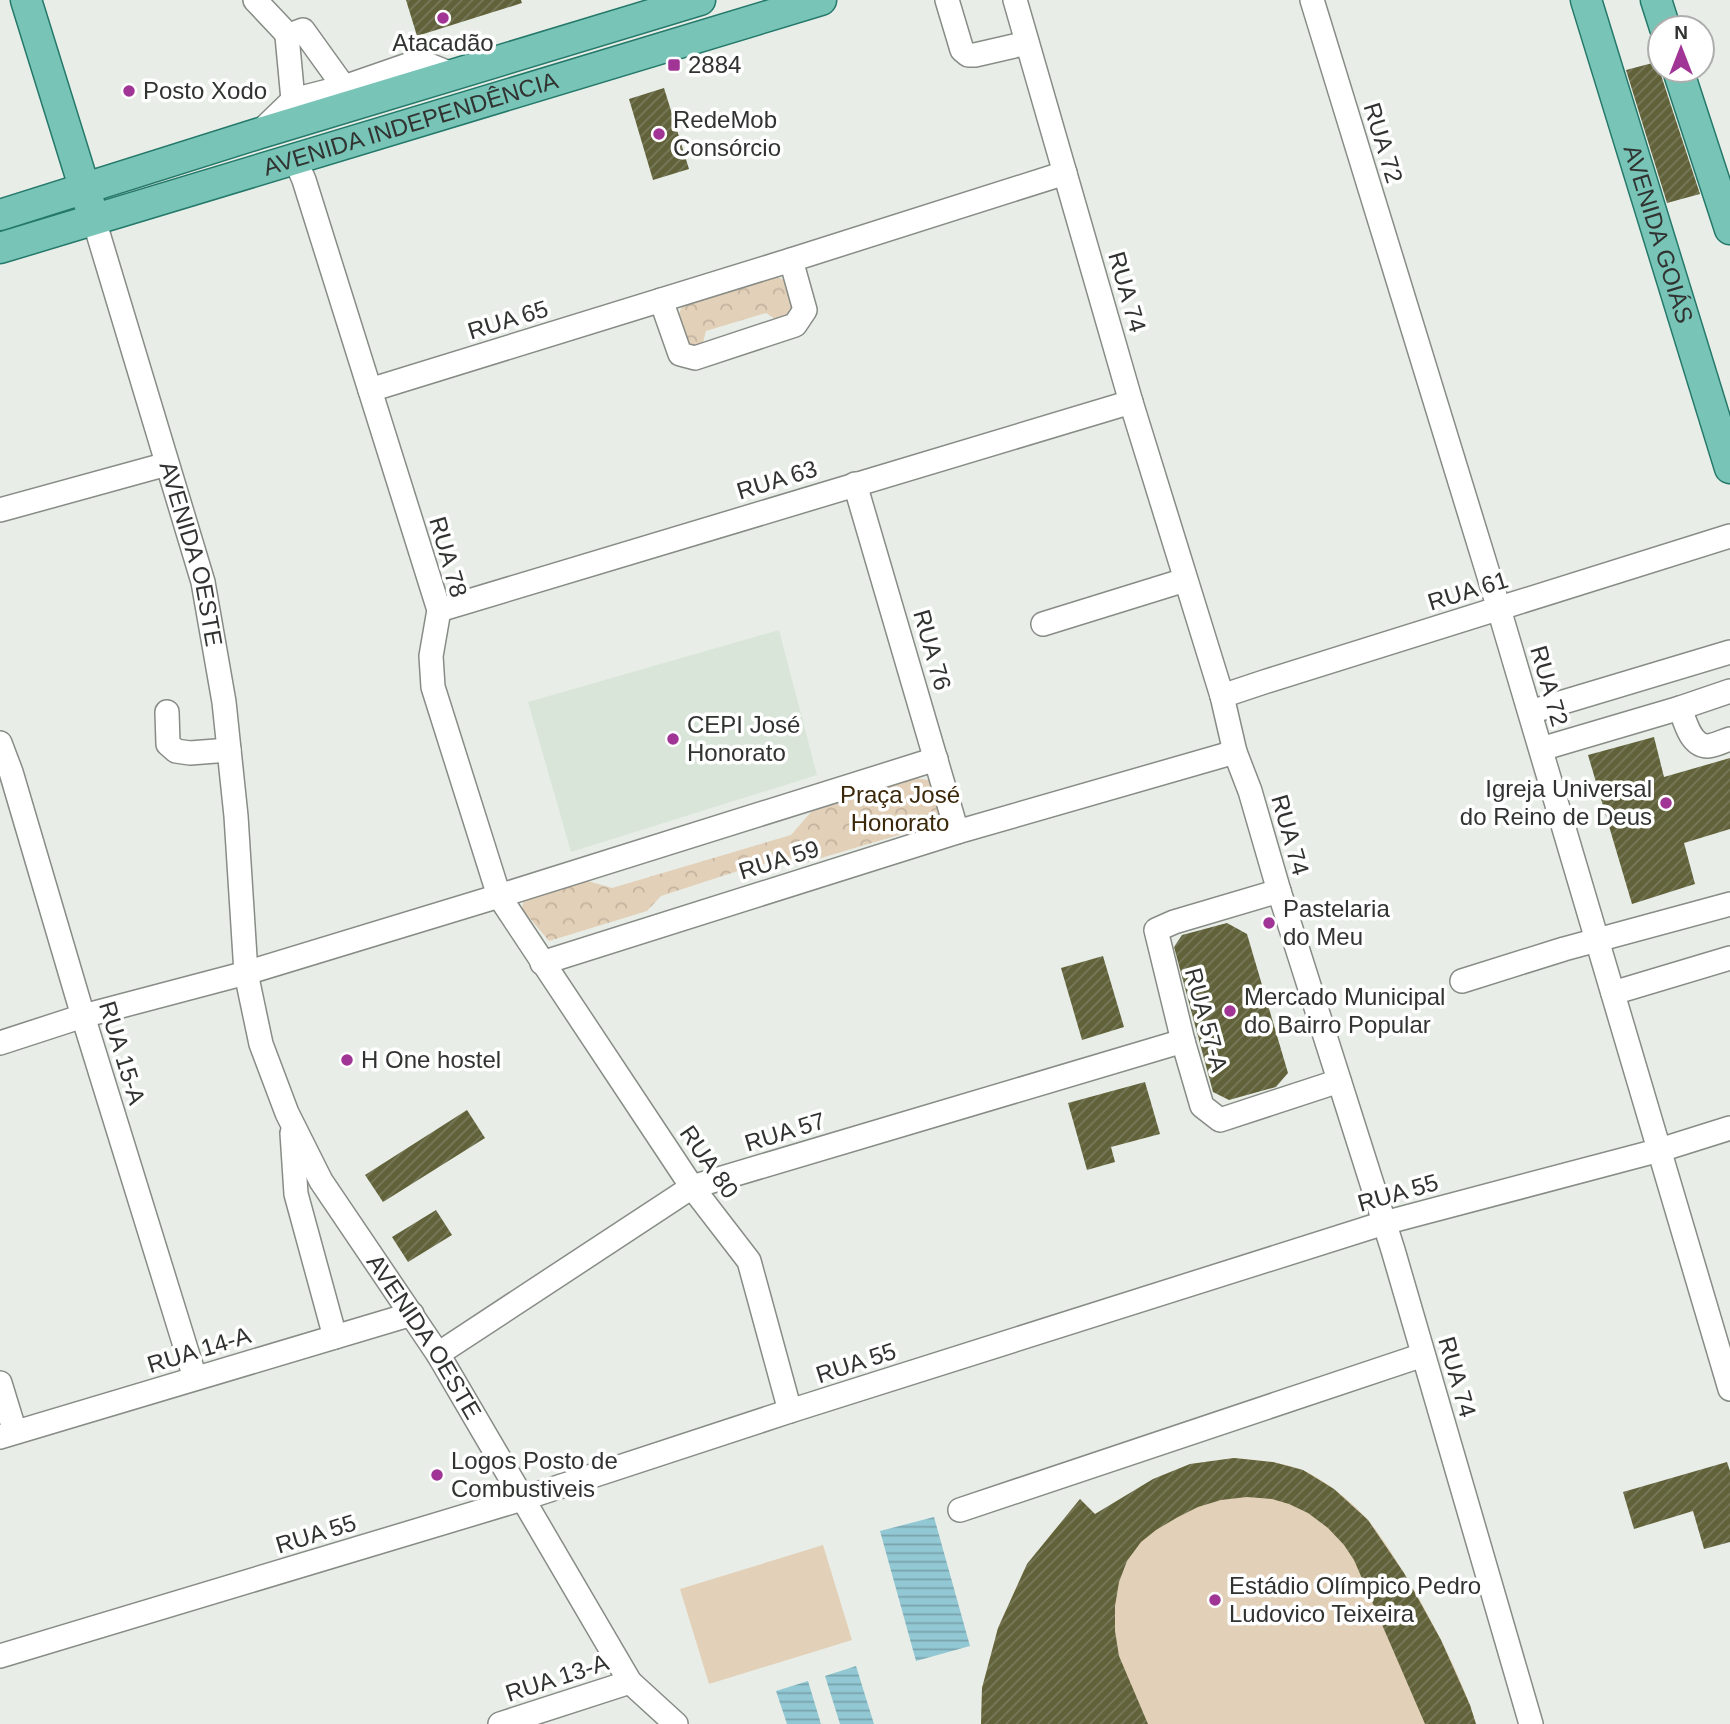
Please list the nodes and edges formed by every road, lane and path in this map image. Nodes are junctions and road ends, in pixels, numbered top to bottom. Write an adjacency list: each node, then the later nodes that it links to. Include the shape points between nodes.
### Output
1 (26, 0): 18 (main road, AVENIDA OESTE)
2 (255, 0): 9 (street)
3 (700, 0): 11 (main road, AVENIDA INDEPENDÊNCIA)
4 (821, 0): 16 (main road, AVENIDA INDEPENDÊNCIA)
5 (947, 0): 10 (street, via 962,50 968,55)
6 (1015, 0): 10 (street, RUA 74)
7 (1311, 0): 33 (street, RUA 72)
8 (1586, 0): 28 (main road, AVENIDA GOIÁS)
9 (288, 35): 13 (street, via 303,30); 14 (street)
10 (1027, 43): 17 (street, RUA 74)
11 (454, 75): 13 (street, via 419,61); 15 (main road, AVENIDA INDEPENDÊNCIA)
12 (1683, 84): 21 (main road)
13 (344, 87): 14 (street)
14 (293, 100): 15 (street)
15 (257, 134): 18 (main road, AVENIDA INDEPENDÊNCIA)
16 (295, 159): 20 (main road, AVENIDA INDEPENDÊNCIA); 25 (street, RUA 78)
17 (1065, 173): 23 (street, RUA 65); 26 (street, RUA 74)
18 (86, 189): 19 (main road, AVENIDA INDEPENDÊNCIA); 20 (main road, AVENIDA OESTE)
19 (0, 215)
20 (94, 220): 22 (main road, AVENIDA INDEPENDÊNCIA); 27 (street, AVENIDA OESTE)
21 (1730, 229)
22 (0, 248)
23 (791, 260): 24 (street, RUA 65); 24 (street, via 805,310 795,326 695,358 680,354)
24 (662, 300): 25 (street, RUA 65)
25 (370, 390): 34 (street, RUA 78)
26 (1131, 402): 29 (street, RUA 63); 32 (street, RUA 74)
27 (167, 464): 30 (street); 45 (street, AVENIDA OESTE, via 203,582)
28 (1730, 468)
29 (855, 484): 34 (street, RUA 63); 47 (street, RUA 76)
30 (0, 510)
31 (1730, 536): 33 (street, RUA 61)
32 (1185, 580): 35 (street); 38 (street, RUA 74)
33 (1499, 609): 38 (street, RUA 61); 41 (street, RUA 72)
34 (439, 610): 51 (street, RUA 78, via 431,656 433,687)
35 (1043, 624)
36 (1730, 652): 41 (street)
37 (1730, 691): 39 (street)
38 (1222, 696): 46 (street, RUA 74)
39 (1680, 708): 42 (street, via 1697,744 1708,746); 44 (street)
40 (167, 712): 45 (street, via 167,744 176,751)
41 (1530, 712): 44 (street, RUA 72)
42 (1730, 739)
43 (0, 743): 48 (street, RUA 15-A)
44 (1541, 749): 53 (street, RUA 72)
45 (229, 750): 56 (street, AVENIDA OESTE)
46 (1235, 752): 49 (street, RUA 59); 50 (street, RUA 74)
47 (936, 759): 49 (street, RUA 76); 51 (street, RUA 59)
48 (6, 774): 59 (street, RUA 15-A)
49 (957, 832): 55 (street, RUA 59)
50 (1279, 891): 60 (street, RUA 57-A, via 1156,930); 62 (street, RUA 74)
51 (499, 896): 55 (street, RUA 78); 56 (street, RUA 59)
52 (1730, 904): 53 (street)
53 (1597, 941): 57 (street); 58 (street, RUA 72)
54 (1730, 958): 58 (street)
55 (542, 962): 66 (street, RUA 80)
56 (246, 973): 59 (street, RUA 59); 63 (street, AVENIDA OESTE, via 261,1044)
57 (1462, 981)
58 (1614, 993): 65 (street, RUA 72)
59 (83, 1016): 61 (street, RUA 59); 72 (street, RUA 15-A)
60 (1183, 1041): 62 (street, RUA 57-A, via 1202,1106 1220,1120); 66 (street, RUA 57)
61 (0, 1043)
62 (1339, 1081): 67 (street, RUA 74)
63 (291, 1122): 68 (street, AVENIDA OESTE, via 321,1181); 69 (street, AVENIDA OESTE, via 296,1194)
64 (1730, 1128): 65 (street, RUA 55)
65 (1660, 1150): 67 (street, RUA 55); 74 (street, RUA 72)
66 (692, 1187): 70 (street, RUA 57); 75 (street, RUA 80, via 749,1261)
67 (1384, 1223): 71 (street, RUA 74); 75 (street, RUA 55)
68 (412, 1314): 69 (street, RUA 14-A); 70 (street, AVENIDA OESTE)
69 (335, 1337): 72 (street, RUA 14-A)
70 (438, 1354): 77 (street, AVENIDA OESTE)
71 (1423, 1354): 78 (street); 83 (street, RUA 74)
72 (195, 1378): 76 (street, RUA 14-A)
73 (0, 1383): 76 (street)
74 (1730, 1388)
75 (790, 1411): 77 (street, RUA 55)
76 (8, 1434)
77 (522, 1499): 79 (street, RUA 55); 80 (street, AVENIDA OESTE)
78 (960, 1510)
79 (0, 1656)
80 (630, 1682): 81 (street, RUA 13-A); 82 (street, AVENIDA OESTE)
81 (500, 1724)
82 (676, 1724)
83 (1531, 1724)

